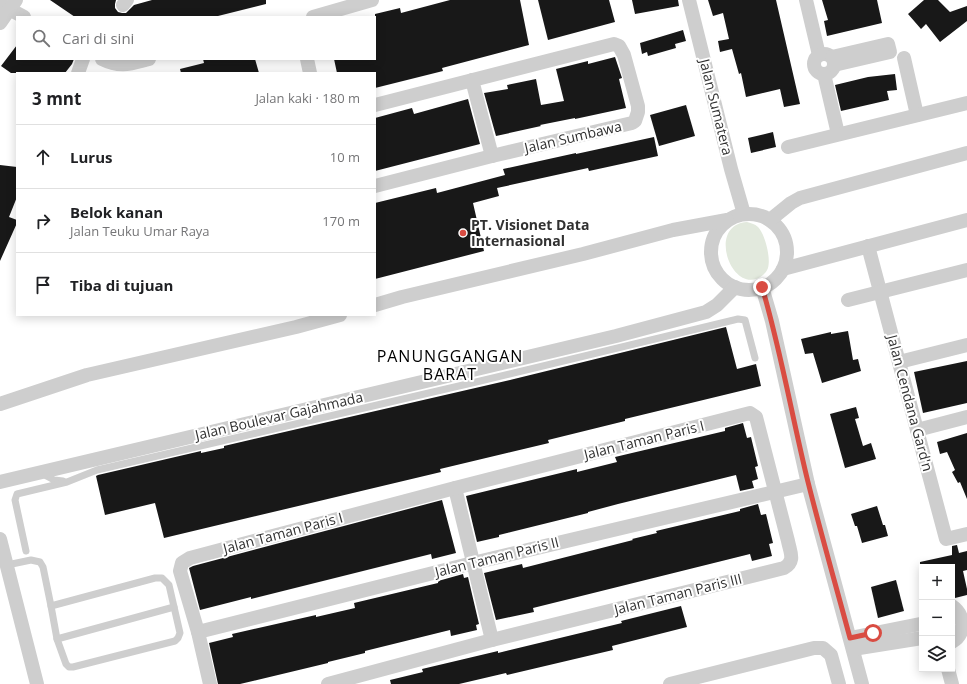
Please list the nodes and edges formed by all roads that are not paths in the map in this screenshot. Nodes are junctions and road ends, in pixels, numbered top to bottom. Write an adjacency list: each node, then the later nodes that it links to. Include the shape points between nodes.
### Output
1 (372, 0): 6 (street)
2 (689, 0): 24 (street, Jalan Sumatera)
3 (806, 0): 19 (street, via 827,63)
4 (8, 5): 5 (street); 7 (street)
5 (23, 16)
6 (316, 16)
7 (0, 23)
8 (904, 58): 18 (street)
9 (83, 60): 13 (street)
10 (145, 60): 12 (street, via 125,65)
11 (307, 60): 14 (street)
12 (107, 65)
13 (78, 72)
14 (310, 72)
15 (472, 80): 17 (street, Jalan Sumbawa); 22 (street); 22 (street, Jalan Sumbawa, via 614,44 619,46 624,55 638,106 637,117 632,123)
16 (967, 103): 18 (street)
17 (376, 105)
18 (917, 115): 19 (street)
19 (838, 134): 20 (street)
20 (788, 146)
21 (967, 153): 26 (street, via 800,198)
22 (492, 156): 23 (street, Jalan Sumbawa)
23 (376, 186)
24 (744, 214): 25 (street); 26 (street, via 758,215)
25 (727, 220): 31 (street, via 720,226 712,242 712,261 720,277); 35 (street, via 673,230)
26 (770, 220): 29 (street, via 783,234 786,243 786,261)
27 (967, 220): 28 (street)
28 (868, 246): 29 (street); 33 (street, Jalan Cendana Gard'n)
29 (782, 269): 32 (street, via 770,283)
30 (967, 270): 33 (street)
31 (735, 287): 32 (street); 36 (street, Jalan Boulevar Gajahmada)
32 (762, 287): 48 (street, via 772,321)
33 (880, 292): 34 (street); 41 (street, Jalan Cendana Gard'n)
34 (848, 300)
35 (376, 305)
36 (717, 305): 38 (lane); 45 (street, Jalan Boulevar Gajahmada, via 706,312 616,336)
37 (336, 316): 42 (street, via 87,375)
38 (694, 330): 40 (lane, via 738,319 745,320); 47 (lane, via 97,470)
39 (967, 345): 41 (street)
40 (754, 358)
41 (899, 362): 44 (street, Jalan Cendana Gard'n)
42 (0, 404)
43 (967, 417): 44 (street)
44 (917, 430): 51 (street, Jalan Cendana Gard'n, via 946,539)
45 (40, 472): 46 (street, Jalan Boulevar Gajahmada); 47 (lane, via 54,480)
46 (0, 482)
47 (67, 482): 53 (lane, via 17,494 14,500)
48 (803, 485): 50 (street, Jalan Taman Paris II); 66 (street)
49 (455, 488): 50 (street, Jalan Taman Paris I, via 752,413 757,418); 54 (street); 61 (street, Jalan Taman Paris I, via 190,558 182,563 180,570)
50 (776, 491): 54 (street, Jalan Taman Paris II); 64 (street, Jalan Taman Paris III, via 792,559 784,568)
51 (967, 534)
52 (0, 539): 55 (street)
53 (26, 551)
54 (473, 563): 61 (street, Jalan Taman Paris II); 64 (street)
55 (7, 565): 56 (lane, via 31,560 40,562); 68 (street)
56 (51, 606): 57 (lane, via 162,578 169,585); 62 (lane)
57 (174, 607): 62 (lane); 62 (lane, via 180,633 175,641 69,667)
58 (959, 609): 60 (street)
59 (919, 625): 66 (street)
60 (964, 628): 65 (street)
61 (198, 632): 69 (street)
62 (57, 638)
63 (919, 638): 66 (street)
64 (492, 640): 70 (street, Jalan Taman Paris III)
65 (955, 640)
66 (852, 644): 73 (street)
67 (949, 672): 74 (street)
68 (37, 684)
69 (210, 684)
70 (328, 684)
71 (670, 684): 72 (street, via 814,648 823,648 831,655)
72 (839, 684)
73 (862, 684)
74 (952, 684)

